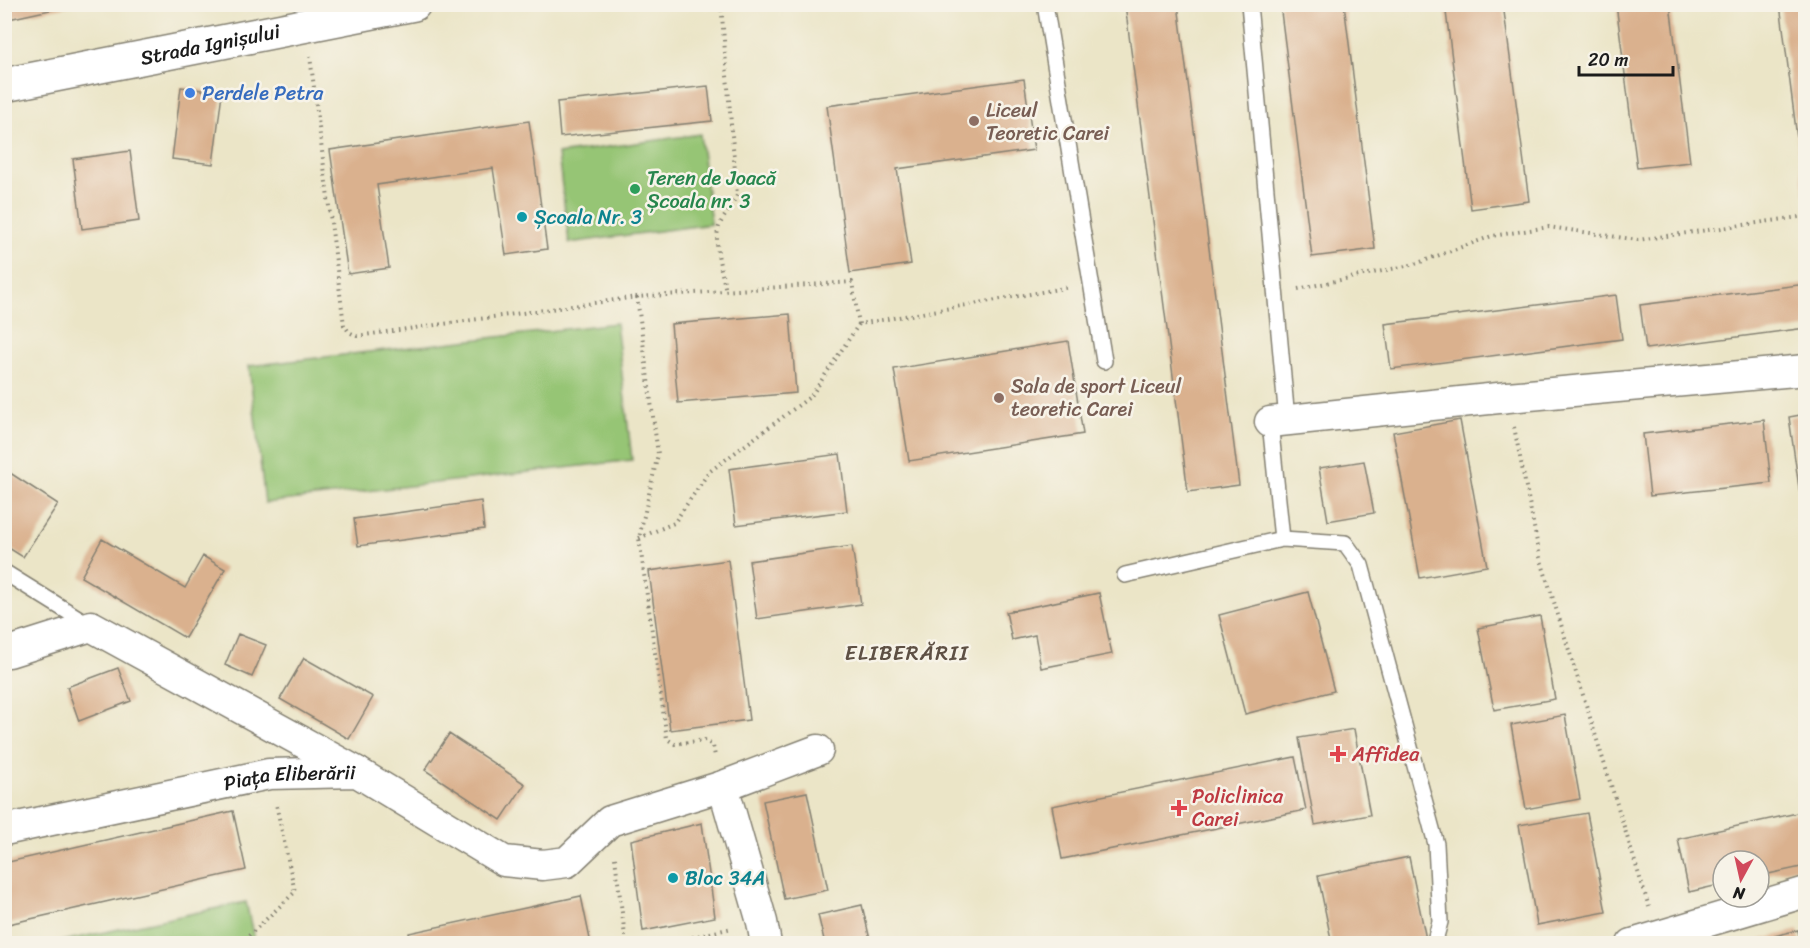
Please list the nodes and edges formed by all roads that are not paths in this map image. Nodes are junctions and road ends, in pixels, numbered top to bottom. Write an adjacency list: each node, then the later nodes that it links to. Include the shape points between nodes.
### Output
1 (414, 4): 4 (street, Strada Ignișului)
2 (1045, 4): 5 (lane)
3 (1249, 4): 7 (lane, via 1274,294)
4 (4, 85)
5 (1104, 361)
6 (1806, 370): 7 (street)
7 (1278, 421): 8 (lane)
8 (1282, 539): 10 (lane); 20 (lane, via 1345,543 1361,565 1436,844 1440,922)
9 (4, 572): 11 (lane)
10 (1125, 575)
11 (91, 626): 12 (street); 14 (street)
12 (9, 652)
13 (818, 750): 15 (street)
14 (357, 772): 15 (street, Piața Eliberării, via 504,861 543,865 567,862 610,821); 16 (street, Piața Eliberării, via 269,774)
15 (723, 786): 18 (street)
16 (4, 830)
17 (1806, 892): 19 (street)
18 (764, 933)
19 (1645, 939)
20 (1434, 944)

